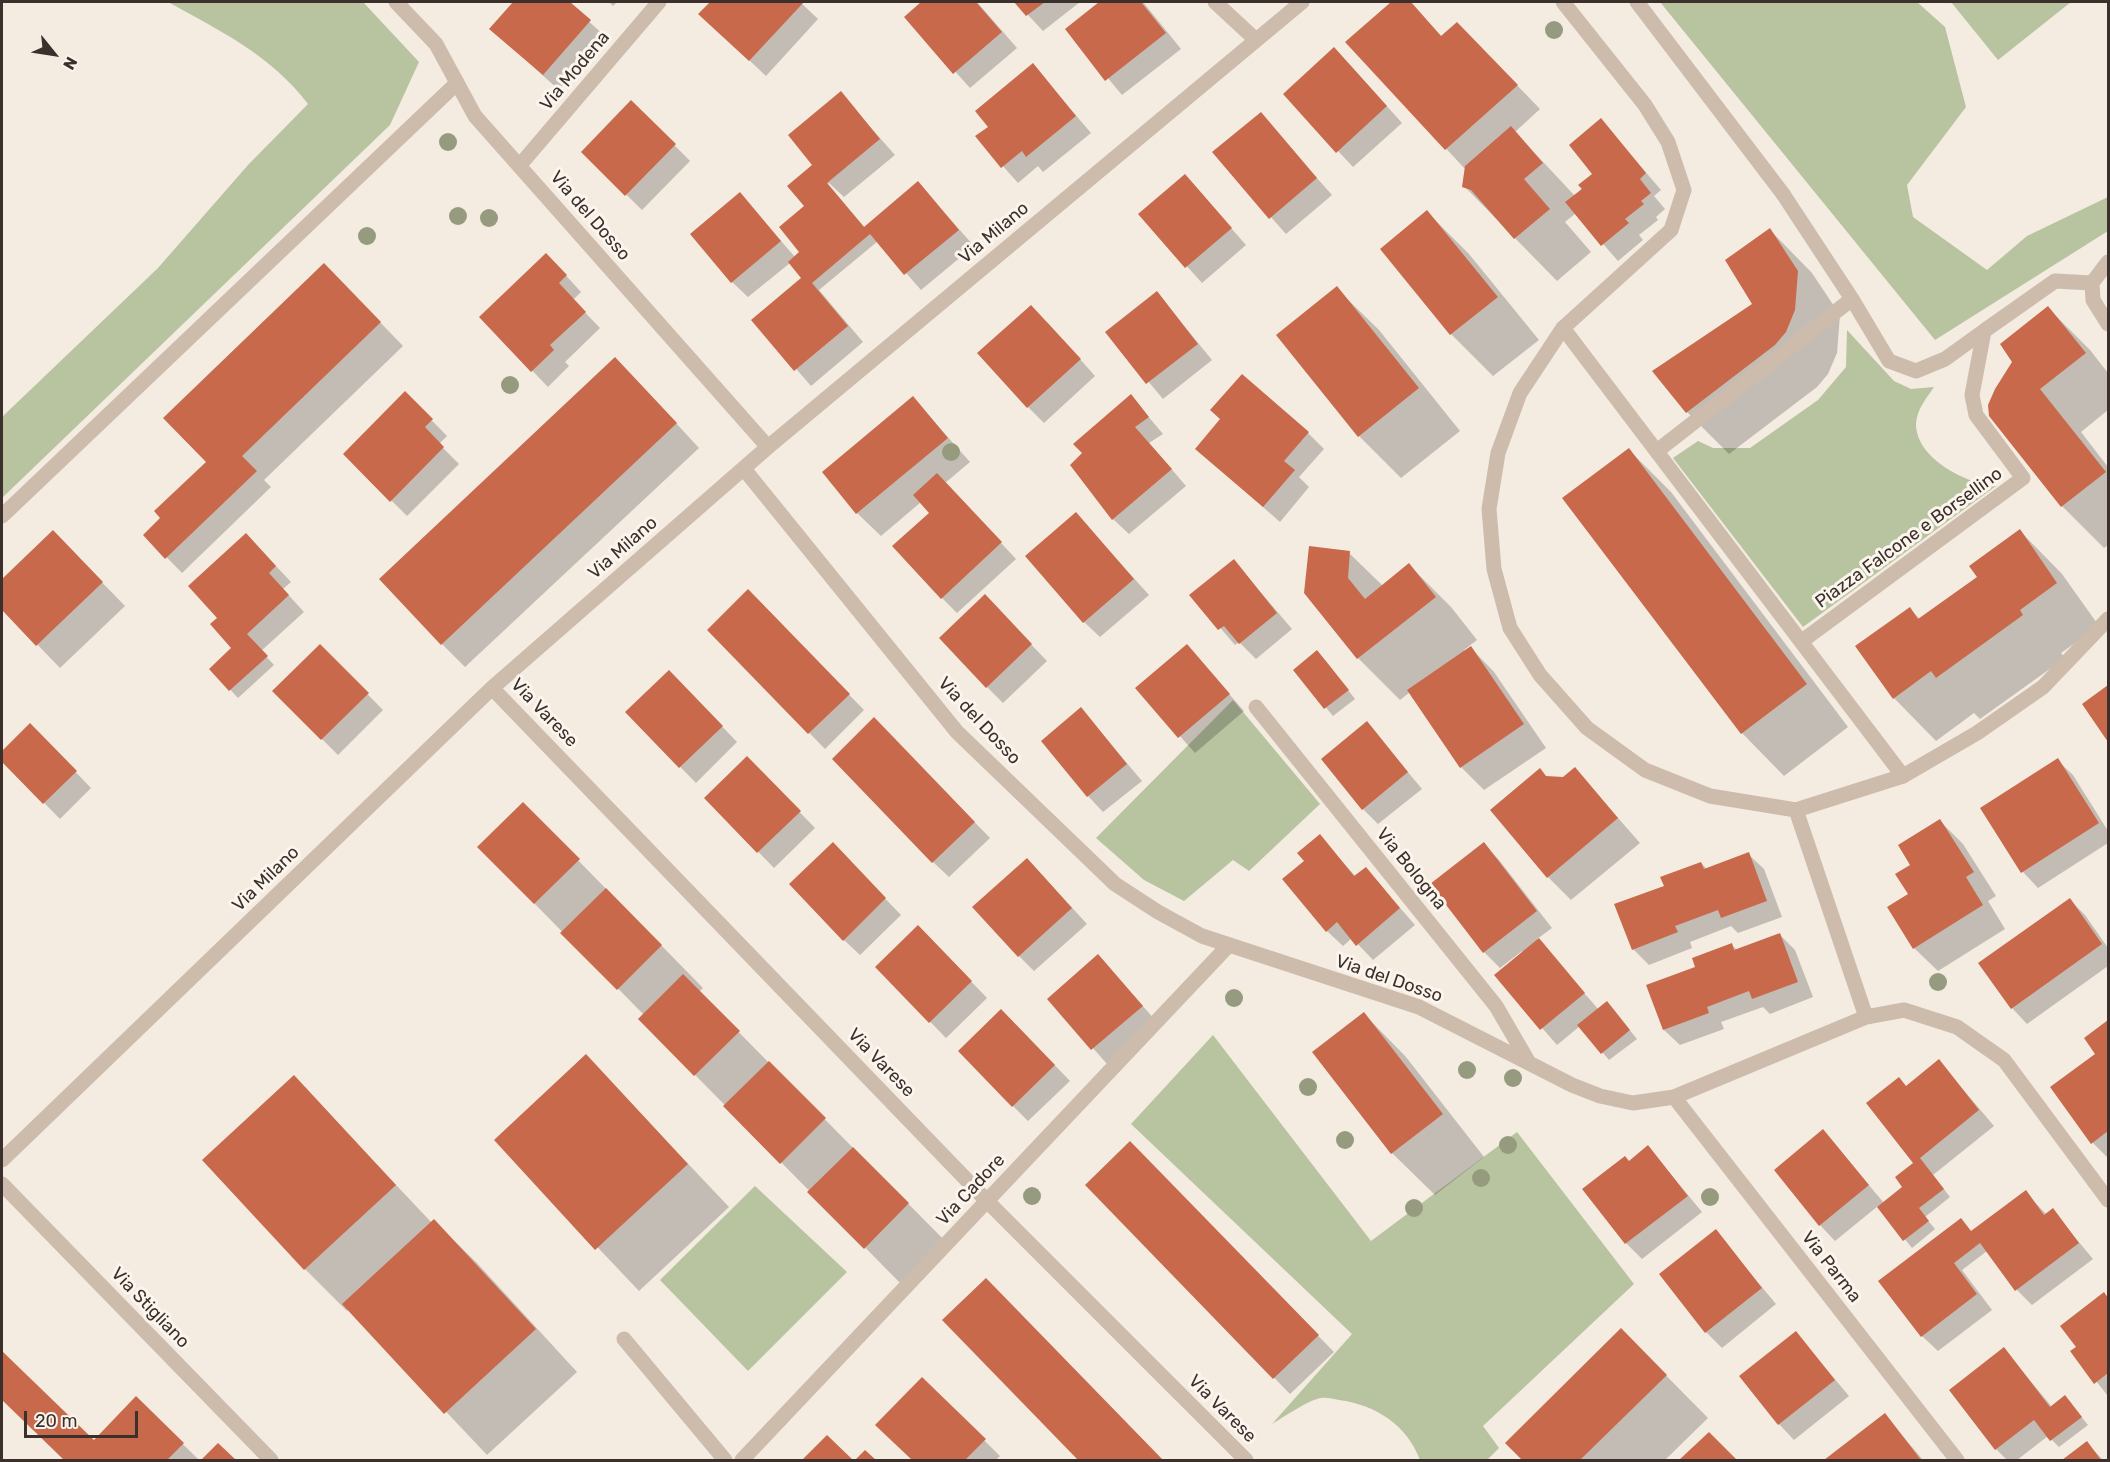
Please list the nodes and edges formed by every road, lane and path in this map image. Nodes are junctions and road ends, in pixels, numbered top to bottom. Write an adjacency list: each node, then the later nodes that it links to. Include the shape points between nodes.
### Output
1 (396, 2): 8 (street, Via del Dosso, via 436,44)
2 (659, 2): 9 (street, Via Modena)
3 (1215, 2): 7 (street)
4 (1302, 2): 7 (street, Via Milano)
5 (1563, 2): 14 (street, via 1645,105 1668,142 1684,190 1671,230)
6 (1637, 2): 12 (street, via 1783,194)
7 (1256, 40): 16 (street, Via Milano)
8 (457, 83): 9 (street, Via del Dosso, via 475,116); 19 (street)
9 (520, 165): 16 (street, Via del Dosso)
10 (2109, 262): 11 (street)
11 (2092, 283): 13 (street, via 2093,300); 15 (street, via 2055,280)
12 (1852, 299): 15 (street, via 1889,361 1916,371 1945,358); 17 (street)
13 (2109, 324)
14 (1563, 328): 17 (street); 25 (street, via 1520,393 1498,453 1489,509 1494,569 1510,628 1540,675 1587,728 1646,770 1710,796)
15 (1984, 331): 21 (street, Piazza Falcone e Borsellino, via 1972,395 1976,415 2023,478)
16 (768, 447): 18 (street, Via Milano)
17 (1657, 451): 21 (street)
18 (744, 469): 22 (street, Via Milano); 26 (street, Via del Dosso, via 957,732 1115,884 1158,912)
19 (2, 516)
20 (2109, 619): 24 (street, via 2043,687 1977,733)
21 (1802, 640): 24 (street)
22 (492, 688): 30 (street, Via Milano); 33 (street, Via Varese)
23 (1256, 707): 28 (street, Via Bologna, via 1496,1006)
24 (1903, 776): 25 (street)
25 (1796, 810): 27 (street)
26 (1228, 946): 28 (street, Via del Dosso, via 1419,1007); 33 (street, Via Cadore)
27 (1866, 1017): 29 (street, Via del Dosso); 32 (street, Via del Dosso, via 1904,1010 1957,1027 2004,1060)
28 (1528, 1061): 29 (street, Via del Dosso, via 1600,1096 1633,1103)
29 (1674, 1097): 39 (street, Via Parma)
30 (2, 1160)
31 (2, 1184): 35 (street, Via Stigliano)
32 (2109, 1200)
33 (987, 1201): 37 (street, Via Cadore); 38 (street, Via Varese)
34 (624, 1339): 36 (street)
35 (271, 1461)
36 (725, 1461)
37 (742, 1461)
38 (1246, 1461)
39 (1958, 1461)

